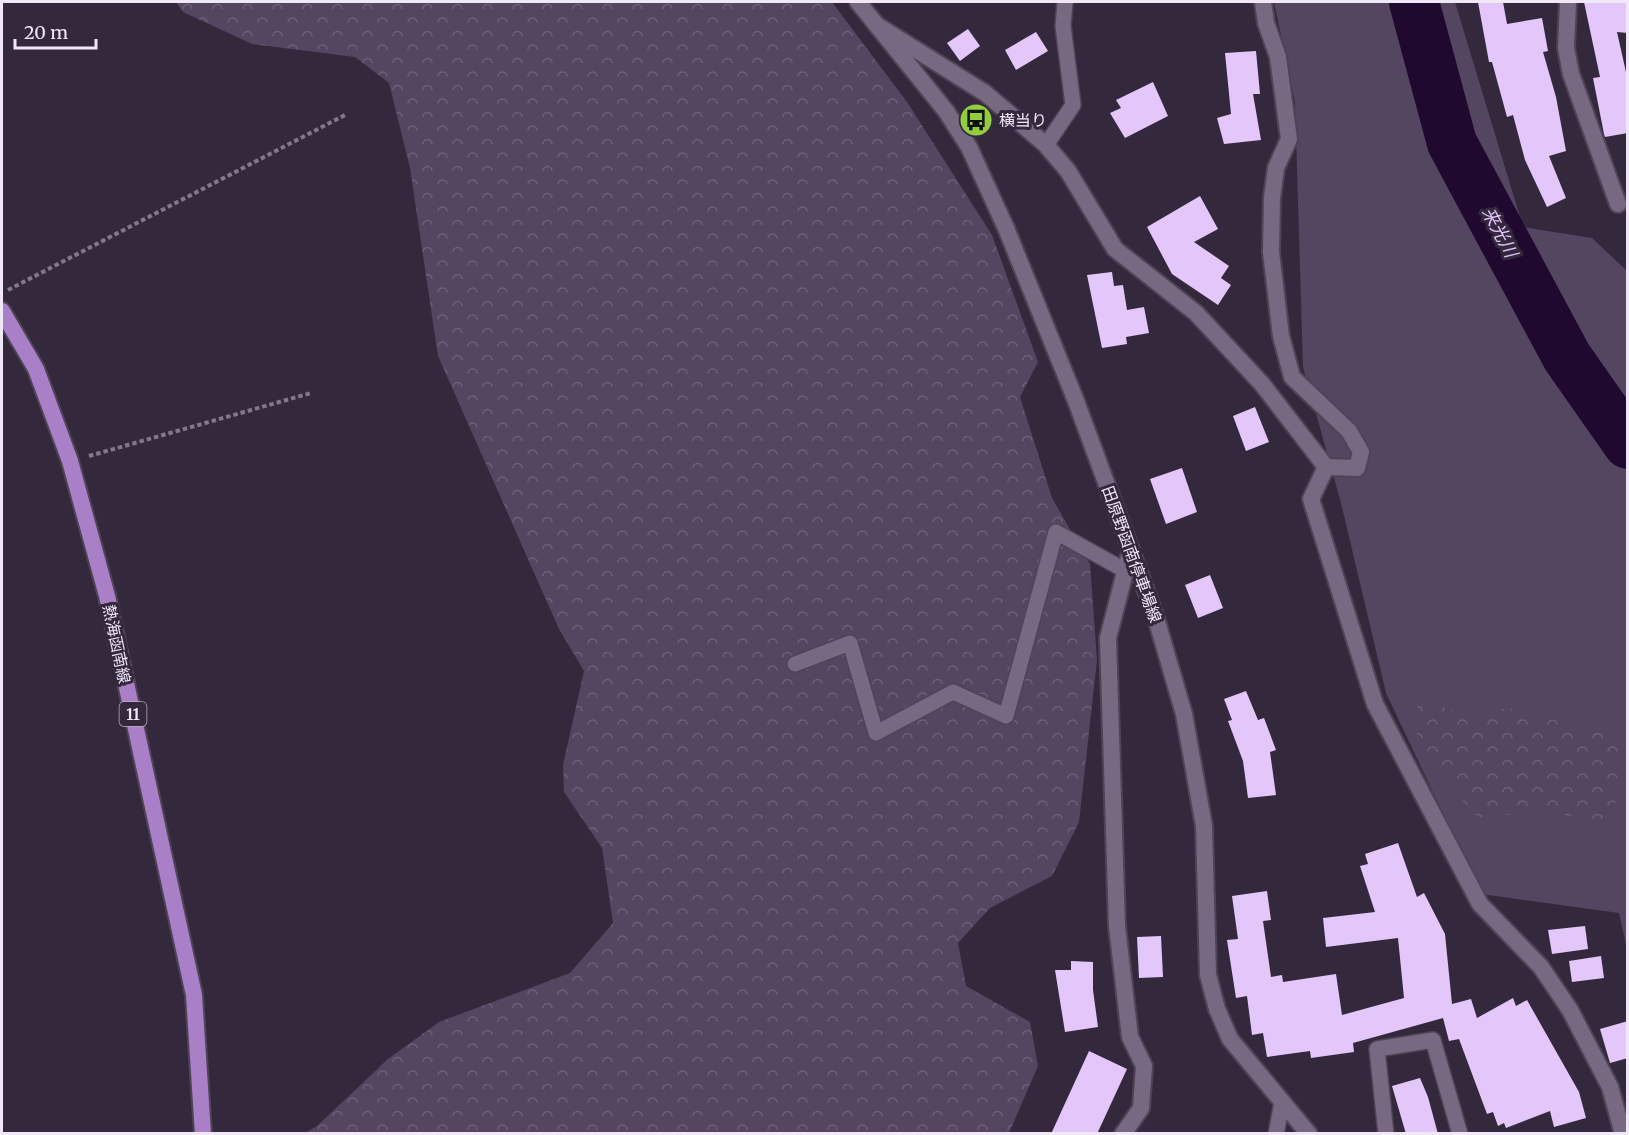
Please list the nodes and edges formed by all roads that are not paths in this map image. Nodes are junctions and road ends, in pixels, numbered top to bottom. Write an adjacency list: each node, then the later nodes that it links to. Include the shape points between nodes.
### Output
1 (858, 2): 5 (street, 田原野函南停車場線)
2 (1065, 2): 6 (lane, via 1063,26 1073,105)
3 (1263, 2): 9 (street, via 1278,57 1289,139 1276,168 1272,198 1271,252 1281,336 1292,377 1349,430 1361,452 1357,468)
4 (1568, 2): 7 (street, via 1566,48 1571,74)
5 (878, 25): 6 (street, via 986,93); 10 (street, 田原野函南停車場線, via 946,111 969,147 1072,391)
6 (1046, 145): 9 (street, via 1068,171 1115,249 1196,313 1262,384)
7 (1618, 204)
8 (2, 311): 14 (main road, 熱海函南線 / 11, via 36,369 70,461 107,596 194,994)
9 (1326, 467): 20 (street, via 1311,499 1375,704 1480,904 1541,967 1570,1010 1610,1087)
10 (1131, 549): 11 (street); 13 (street, 田原野函南停車場線, via 1184,714 1201,795 1208,975 1217,1009 1230,1039)
11 (1126, 570): 12 (lane, via 1056,532 1006,716 953,692 876,733 850,643); 15 (street, via 1108,638 1117,926 1130,1037 1144,1065 1141,1108)
12 (795, 664)
13 (1282, 1102): 16 (lane); 17 (street, 田原野函南停車場線)
14 (203, 1134)
15 (1122, 1134)
16 (1276, 1134)
17 (1309, 1134)
18 (1386, 1134): 19 (lane, via 1377,1049 1433,1040)
19 (1460, 1134)
20 (1623, 1134)

